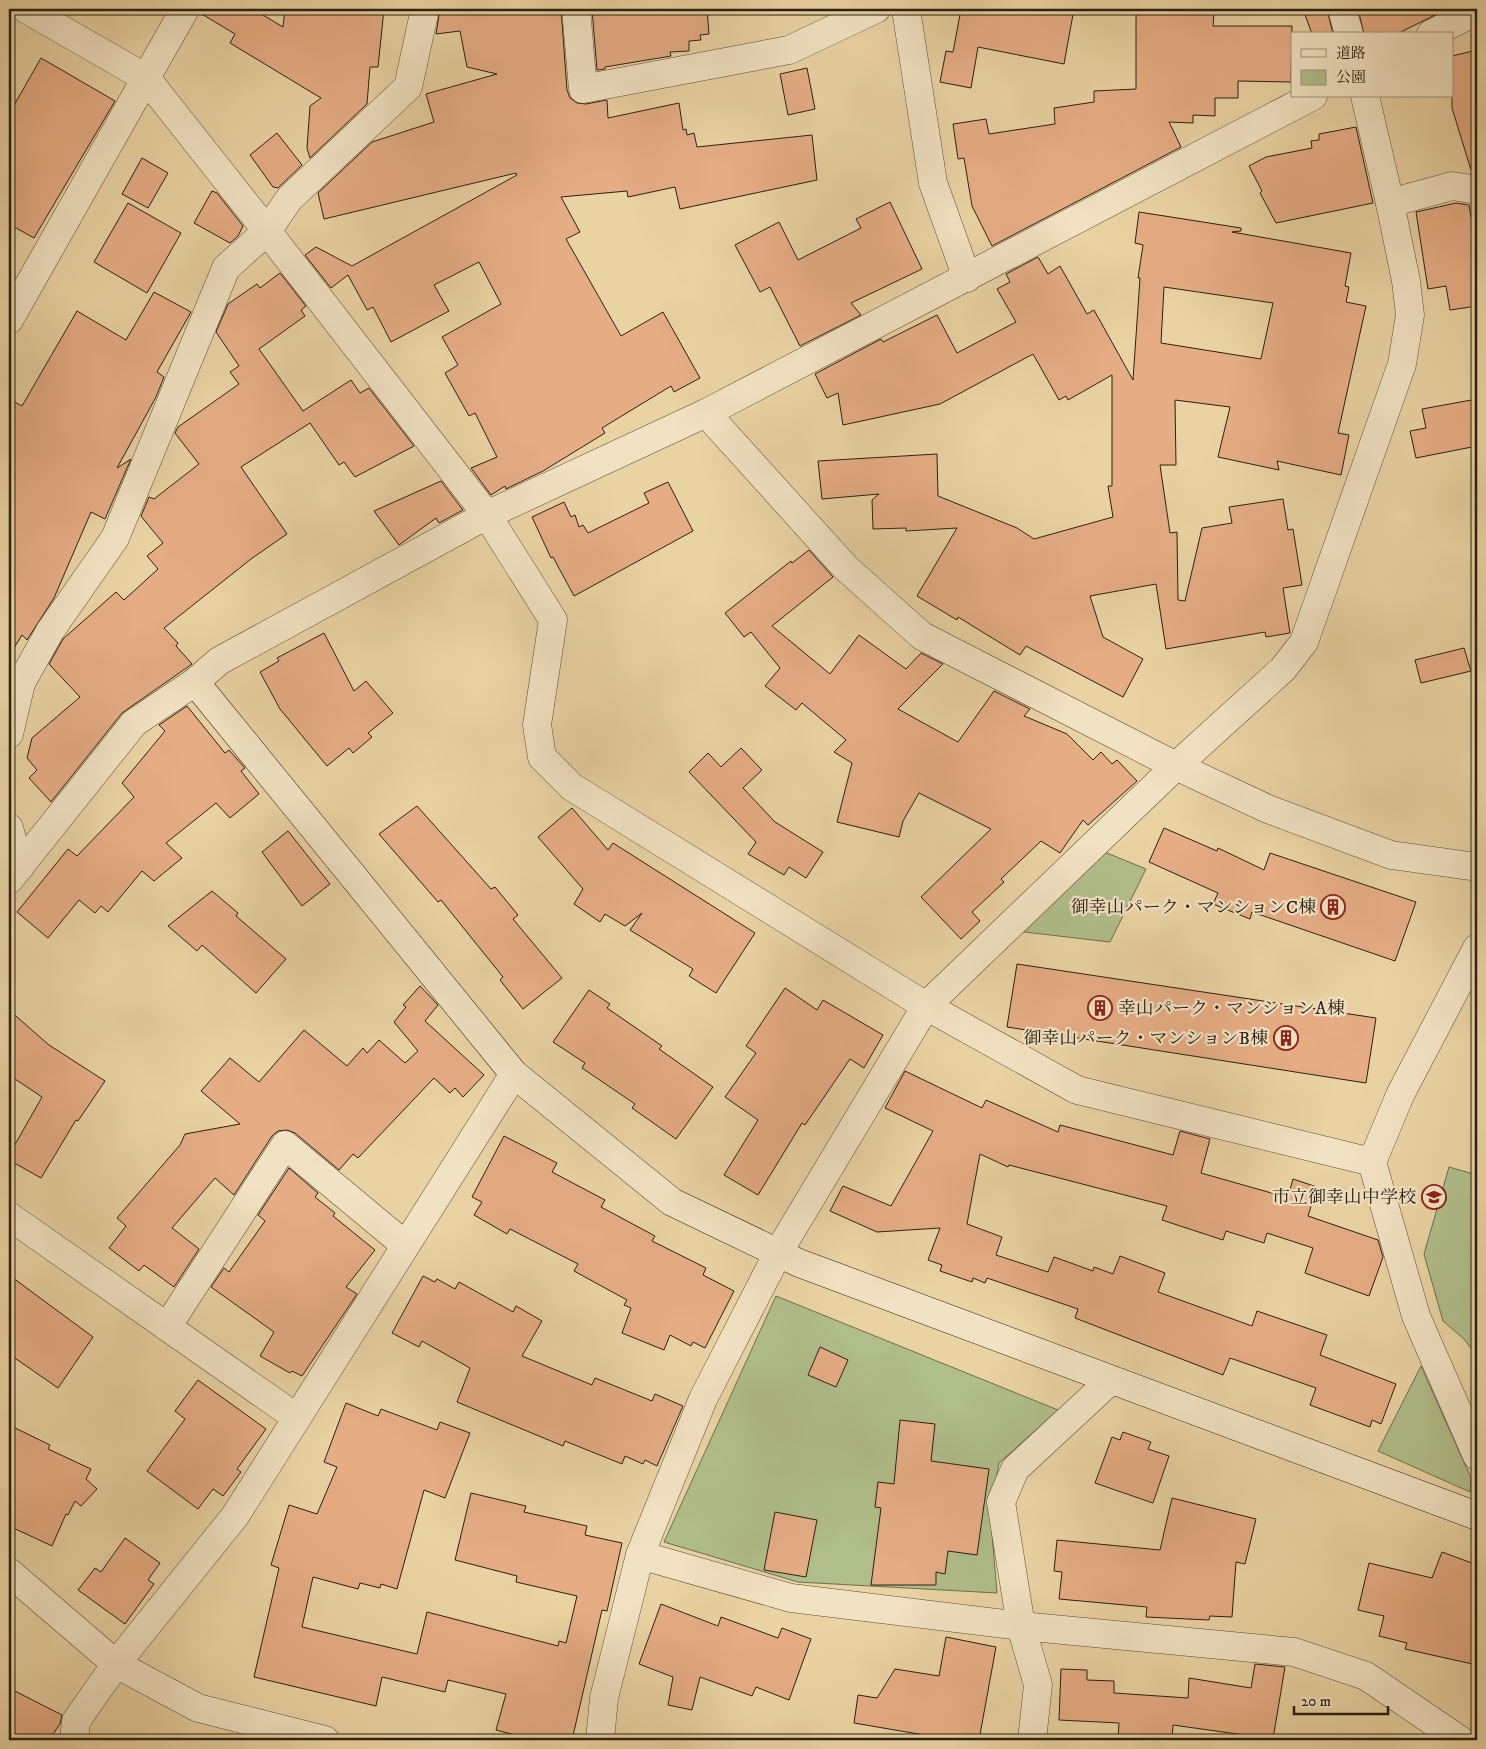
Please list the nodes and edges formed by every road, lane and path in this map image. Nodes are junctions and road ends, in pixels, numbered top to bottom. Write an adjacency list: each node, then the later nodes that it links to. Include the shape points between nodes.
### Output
1 (26, 9): 11 (street)
2 (185, 9): 11 (street)
3 (425, 9): 16 (street, via 408,87 290,198)
4 (576, 9): 5 (street, via 583,89 789,50)
5 (876, 9)
6 (906, 9): 17 (street, via 933,183)
7 (1342, 9): 9 (street)
8 (1477, 11): 10 (street)
9 (1348, 32)
10 (1434, 32)
11 (146, 78): 16 (street); 18 (street)
12 (1309, 98): 17 (street)
13 (1365, 98): 15 (street)
14 (1477, 190): 15 (street, via 1452,186)
15 (1390, 203): 24 (street, via 1410,315 1402,364 1304,642 1283,669)
16 (267, 230): 20 (street); 21 (street, via 226,268 115,538)
17 (967, 278): 19 (street)
18 (9, 320)
19 (706, 413): 20 (street); 24 (street, via 846,568 922,636)
20 (487, 515): 22 (street, via 219,661); 29 (street, via 553,620 537,725 542,757 572,786)
21 (15, 679): 23 (street)
22 (196, 682): 27 (street, via 134,723); 30 (street)
23 (9, 734)
24 (1176, 766): 26 (street, via 1268,809 1391,855); 29 (street)
25 (9, 828): 27 (street)
26 (1477, 867)
27 (14, 873)
28 (1477, 948): 31 (street, via 1400,1093)
29 (926, 1006): 31 (street, via 1077,1090); 34 (street)
30 (514, 1074): 33 (street); 34 (street, via 672,1202)
31 (1372, 1162): 38 (street, via 1416,1316)
32 (9, 1216): 35 (street)
33 (405, 1245): 35 (street, via 285,1145); 37 (street)
34 (779, 1251): 36 (street, via 799,1262); 40 (street, via 704,1399)
35 (167, 1327): 37 (street)
36 (1111, 1380): 39 (street); 42 (street, via 1015,1469 1001,1502)
37 (297, 1418): 43 (street, via 235,1516)
38 (1477, 1456)
39 (1477, 1516)
40 (640, 1555): 42 (street, via 791,1598); 46 (street, via 604,1698)
41 (9, 1572): 43 (street)
42 (1022, 1626): 47 (street, via 1038,1685); 48 (street, via 1294,1652 1366,1676)
43 (116, 1664): 44 (street, via 76,1721); 45 (street, via 198,1708)
44 (74, 1740)
45 (325, 1740)
46 (600, 1740)
47 (1032, 1740)
48 (1460, 1740)

